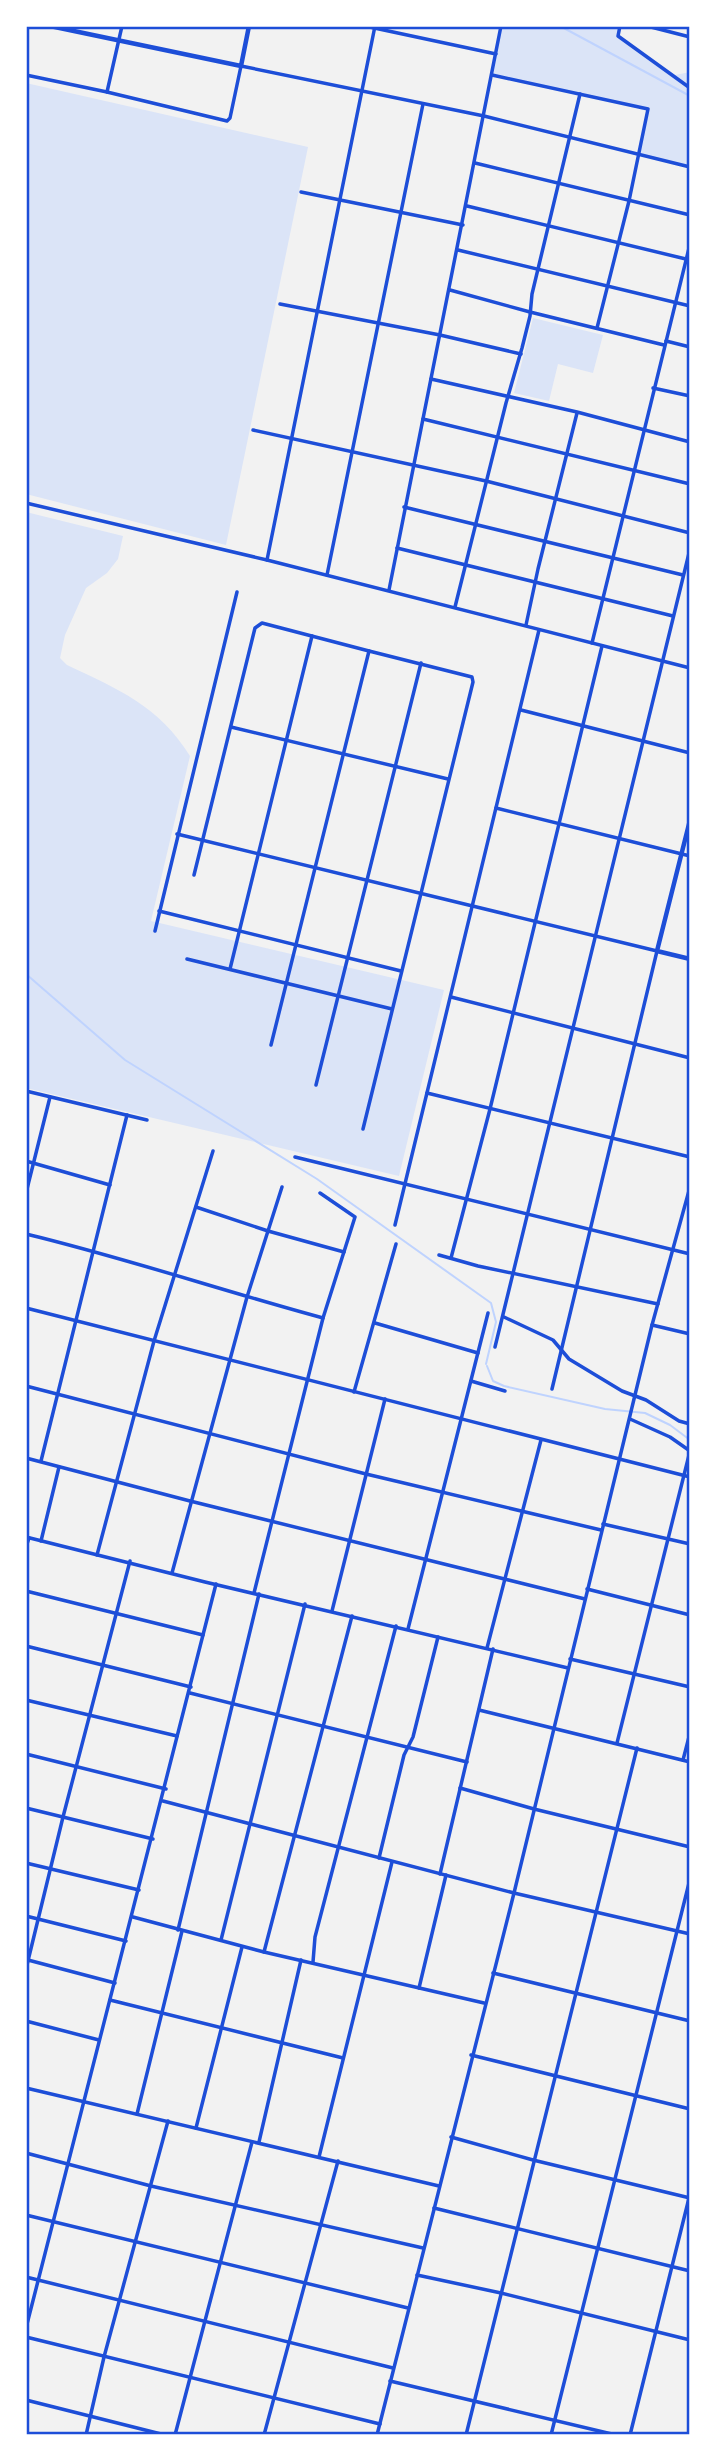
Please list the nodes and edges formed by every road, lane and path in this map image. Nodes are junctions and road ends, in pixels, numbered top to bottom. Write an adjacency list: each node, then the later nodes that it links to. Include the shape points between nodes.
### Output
1 (50, 26): 10 (street)
2 (122, 26): 10 (street)
3 (249, 26): 12 (street)
4 (365, 26): 8 (street)
5 (501, 26): 11 (street)
6 (620, 26): 15 (street, via 618,36)
7 (647, 26): 9 (street)
8 (375, 27): 11 (street); 16 (street)
9 (690, 37)
10 (120, 40): 12 (street); 17 (street)
11 (496, 54): 14 (street)
12 (241, 65): 16 (street); 17 (street, via 227,121)
13 (26, 75): 17 (street)
14 (492, 75): 18 (street); 20 (street)
15 (690, 88)
16 (363, 91): 19 (street); 27 (street)
17 (107, 92)
18 (580, 94): 21 (street); 22 (street, via 646,108)
19 (424, 104): 20 (street); 30 (street)
20 (484, 116): 21 (street); 23 (street)
21 (569, 136): 22 (street); 25 (street)
22 (639, 154): 24 (street); 28 (street)
23 (475, 163): 25 (street); 29 (street)
24 (690, 167)
25 (559, 184): 28 (street); 33 (street)
26 (301, 192): 27 (street)
27 (340, 201): 30 (street); 44 (street)
28 (629, 201): 31 (street); 34 (street)
29 (467, 206): 32 (street); 33 (street)
30 (401, 212): 32 (street); 46 (street)
31 (690, 215)
32 (463, 225): 36 (street)
33 (548, 226): 34 (street); 38 (street)
34 (618, 243): 37 (street); 39 (street)
35 (690, 244): 37 (street)
36 (458, 250): 38 (street); 40 (street)
37 (688, 260): 41 (street)
38 (539, 269): 39 (street); 45 (street)
39 (608, 286): 41 (street); 47 (street)
40 (450, 290): 45 (street); 48 (street)
41 (676, 303): 43 (street); 49 (street)
42 (280, 304): 44 (street)
43 (690, 306)
44 (317, 311): 46 (street); 61 (street)
45 (530, 312): 47 (street); 51 (street)
46 (379, 323): 48 (street); 63 (street)
47 (597, 328): 49 (street)
48 (440, 335): 51 (street); 52 (street)
49 (665, 343): 50 (street); 53 (street)
50 (690, 347)
51 (521, 354): 55 (street)
52 (431, 379): 55 (street); 57 (street)
53 (653, 388): 54 (street); 59 (street)
54 (690, 396)
55 (509, 397): 56 (street); 60 (street)
56 (577, 412): 59 (street); 64 (street)
57 (422, 419): 60 (street); 65 (street)
58 (253, 430): 61 (street)
59 (644, 430): 62 (street); 66 (street)
60 (498, 437): 64 (street); 67 (street)
61 (291, 439): 63 (street); 79 (street)
62 (690, 442)
63 (353, 452): 65 (street); 81 (street)
64 (566, 454): 66 (street); 69 (street)
65 (414, 465): 67 (street); 71 (street)
66 (635, 471): 68 (street); 72 (street)
67 (486, 481): 69 (street); 73 (street)
68 (690, 484)
69 (555, 499): 72 (street); 75 (street)
70 (26, 503): 79 (street)
71 (404, 508): 73 (street); 76 (street)
72 (624, 516): 74 (street); 78 (street)
73 (476, 525): 75 (street); 80 (street)
74 (690, 533)
75 (545, 541): 78 (street); 83 (street)
76 (397, 548): 80 (street); 85 (street)
77 (690, 549): 82 (street)
78 (614, 558): 82 (street); 86 (street)
79 (267, 560): 81 (street)
80 (466, 565): 83 (street); 87 (street)
81 (327, 575): 85 (street)
82 (683, 575): 88 (street)
83 (534, 582): 86 (street); 89 (street)
84 (237, 592): 110 (street)
85 (388, 592): 87 (street)
86 (604, 599): 88 (street); 92 (street)
87 (455, 607): 89 (street)
88 (673, 616): 95 (street)
89 (526, 625): 90 (street)
90 (539, 630): 92 (street); 98 (street)
91 (312, 636): 94 (street); 100 (street, via 262,623 255,628); 101 (street)
92 (592, 643): 93 (street)
93 (602, 646): 95 (street); 99 (street)
94 (369, 651): 96 (street); 104 (street)
95 (663, 661): 97 (street); 102 (street)
96 (421, 663): 105 (street); 106 (street, via 473,679)
97 (690, 668)
98 (521, 710): 99 (street); 107 (street)
99 (581, 726): 102 (street); 109 (street)
100 (231, 727): 101 (street); 111 (street)
101 (286, 740): 104 (street); 113 (street)
102 (643, 742): 103 (street); 112 (street)
103 (690, 753)
104 (343, 754): 105 (street); 116 (street)
105 (395, 766): 106 (street); 118 (street)
106 (448, 779): 119 (street)
107 (496, 808): 109 (street); 120 (street)
108 (690, 820): 114 (street)
109 (558, 824): 112 (street); 122 (street)
110 (177, 834): 111 (street); 121 (street)
111 (203, 840): 113 (street); 117 (street)
112 (620, 840): 114 (street); 125 (street)
113 (258, 853): 116 (street); 123 (street)
114 (682, 854): 115 (street); 127 (street)
115 (690, 856)
116 (315, 867): 118 (street); 126 (street)
117 (194, 875)
118 (368, 880): 119 (street); 128 (street)
119 (420, 893): 120 (street); 132 (street)
120 (473, 906): 122 (street); 135 (street)
121 (159, 911): 123 (street); 124 (street)
122 (534, 921): 125 (street); 137 (street)
123 (240, 930): 126 (street); 131 (street)
124 (155, 931)
125 (596, 936): 127 (street); 138 (street)
126 (296, 943): 128 (street); 133 (street)
127 (657, 951): 130 (street); 139 (street)
128 (349, 956): 132 (street); 134 (street)
129 (187, 959): 131 (street)
130 (690, 960)
131 (230, 969): 133 (street)
132 (401, 971): 136 (street)
133 (287, 983): 134 (street); 140 (street)
134 (339, 995): 136 (street); 142 (street)
135 (451, 997): 137 (street); 144 (street)
136 (392, 1009): 150 (street)
137 (513, 1012): 138 (street); 146 (street)
138 (574, 1029): 139 (street); 149 (street)
139 (634, 1044): 141 (street); 151 (street)
140 (271, 1045)
141 (690, 1058)
142 (316, 1085)
143 (26, 1091): 145 (street)
144 (427, 1093): 146 (street); 157 (street)
145 (50, 1097): 147 (street); 156 (street)
146 (490, 1108): 149 (street); 163 (street)
147 (127, 1115): 148 (street); 158 (street)
148 (147, 1120)
149 (550, 1122): 151 (street); 165 (street)
150 (363, 1129)
151 (612, 1137): 154 (street); 167 (street)
152 (213, 1151): 164 (street)
153 (295, 1157): 157 (street)
154 (690, 1157)
155 (26, 1161): 156 (street)
156 (33, 1163): 158 (street); 161 (street)
157 (405, 1184): 163 (street); 166 (street)
158 (110, 1185): 171 (street)
159 (282, 1187): 168 (street)
160 (690, 1187): 172 (street)
161 (26, 1194)
162 (320, 1194): 173 (street, via 355,1217)
163 (467, 1200): 165 (street); 176 (street)
164 (195, 1207): 168 (street); 177 (street)
165 (528, 1214): 167 (street); 178 (street)
166 (395, 1225)
167 (590, 1229): 172 (street); 179 (street)
168 (268, 1231): 173 (street); 180 (street)
169 (26, 1234): 171 (street)
170 (396, 1244): 187 (street)
171 (94, 1250): 177 (street); 186 (street)
172 (674, 1250): 174 (street); 181 (street)
173 (344, 1252): 185 (street)
174 (690, 1254)
175 (439, 1255): 176 (street)
176 (451, 1258): 178 (street)
177 (174, 1273): 180 (street); 190 (street)
178 (513, 1273): 179 (street); 184 (street)
179 (576, 1285): 181 (street); 192 (street)
180 (247, 1297): 185 (street); 194 (street)
181 (658, 1304): 188 (street)
182 (26, 1308): 186 (street)
183 (488, 1313): 193 (street)
184 (504, 1317): 191 (street); 192 (street)
185 (323, 1318): 195 (street)
186 (77, 1321): 190 (street); 201 (street)
187 (375, 1323): 193 (street); 200 (street)
188 (652, 1325): 189 (street); 202 (street)
189 (690, 1334)
190 (154, 1341): 194 (street); 204 (street)
191 (495, 1347)
192 (561, 1347): 198 (street); 202 (street, via 569,1359)
193 (478, 1353): 196 (street)
194 (230, 1360): 195 (street); 208 (street)
195 (308, 1381): 200 (street); 211 (street)
196 (471, 1381): 199 (street); 205 (street)
197 (26, 1386): 201 (street)
198 (552, 1389)
199 (505, 1391)
200 (354, 1392): 203 (street)
201 (57, 1394): 204 (street); 214 (street)
202 (635, 1395): 206 (street); 207 (street)
203 (385, 1399): 205 (street); 216 (street)
204 (134, 1412): 208 (street); 219 (street)
205 (461, 1419): 209 (street); 220 (street)
206 (630, 1419): 210 (street, via 670,1437); 213 (street)
207 (690, 1424)
208 (210, 1434): 211 (street); 221 (street)
209 (541, 1440): 213 (street); 222 (street)
210 (690, 1452): 217 (street)
211 (290, 1454): 216 (street); 223 (street)
212 (26, 1458): 214 (street)
213 (620, 1460): 217 (street); 224 (street)
214 (41, 1461): 215 (street)
215 (59, 1467): 219 (street); 229 (street)
216 (366, 1474): 220 (street); 228 (street)
217 (684, 1476): 218 (street); 227 (street)
218 (690, 1477)
219 (117, 1482): 221 (street); 232 (street)
220 (444, 1492): 222 (street); 233 (street)
221 (190, 1501): 223 (street); 235 (street)
222 (523, 1510): 225 (street); 236 (street)
223 (272, 1521): 228 (street); 240 (street)
224 (604, 1524): 225 (street); 227 (street)
225 (602, 1530): 238 (street)
226 (27, 1537): 229 (street); 231 (street)
227 (668, 1538): 230 (street); 243 (street)
228 (350, 1539): 233 (street); 244 (street)
229 (41, 1541): 232 (street)
230 (690, 1544)
231 (26, 1547)
232 (97, 1555): 234 (street)
233 (426, 1559): 236 (street); 249 (street)
234 (130, 1561): 235 (street); 245 (street)
235 (172, 1573): 237 (street)
236 (506, 1579): 241 (street); 253 (street)
237 (216, 1584): 240 (street); 250 (street)
238 (587, 1589): 241 (street); 243 (street)
239 (26, 1591): 245 (street)
240 (257, 1593): 242 (street); 262 (street)
241 (585, 1599): 254 (street)
242 (305, 1604): 244 (street); 265 (street)
243 (652, 1605): 246 (street); 257 (street)
244 (332, 1611): 247 (street)
245 (115, 1613): 250 (street); 255 (street)
246 (690, 1615)
247 (352, 1616): 248 (street); 266 (street)
248 (396, 1626): 249 (street); 270 (street)
249 (408, 1629): 251 (street)
250 (203, 1635): 258 (street)
251 (438, 1637): 253 (street); 272 (street)
252 (26, 1646): 255 (street)
253 (490, 1649): 256 (street); 263 (street)
254 (570, 1658): 256 (street); 257 (street)
255 (102, 1664): 258 (street); 264 (street)
256 (568, 1668): 267 (street)
257 (633, 1674): 259 (street); 271 (street)
258 (191, 1687): 260 (street)
259 (690, 1687)
260 (190, 1693): 262 (street); 269 (street)
261 (26, 1700): 264 (street)
262 (233, 1704): 265 (street); 284 (street)
263 (479, 1710): 267 (street); 276 (street)
264 (89, 1715): 269 (street); 278 (street)
265 (277, 1715): 266 (street); 286 (street)
266 (322, 1726): 270 (street); 288 (street)
267 (554, 1727): 271 (street); 283 (street)
268 (690, 1733): 275 (street)
269 (178, 1736): 280 (street)
270 (367, 1737): 272 (street); 290 (street)
271 (617, 1744): 273 (street)
272 (408, 1747): 276 (street); 292 (street)
273 (637, 1748): 275 (street); 287 (street)
274 (26, 1754): 278 (street)
275 (683, 1760): 277 (street)
276 (467, 1762): 279 (street)
277 (690, 1762)
278 (76, 1766): 280 (street); 285 (street)
279 (460, 1788): 283 (street); 296 (street)
280 (166, 1789): 281 (street)
281 (163, 1801): 284 (street); 289 (street)
282 (26, 1808): 285 (street)
283 (534, 1809): 287 (street); 300 (street)
284 (206, 1813): 286 (street); 306 (street)
285 (63, 1817): 289 (street); 295 (street)
286 (251, 1824): 288 (street); 308 (street)
287 (615, 1830): 291 (street); 301 (street)
288 (296, 1836): 290 (street); 311 (street)
289 (153, 1839): 299 (street)
290 (338, 1847): 292 (street); 314 (street)
291 (690, 1847)
292 (379, 1858): 293 (street)
293 (392, 1862): 296 (street); 317 (street)
294 (26, 1863): 295 (street)
295 (50, 1869): 299 (street); 304 (street)
296 (440, 1874): 297 (street)
297 (446, 1875): 300 (street); 319 (street)
298 (690, 1879): 305 (street)
299 (139, 1891): 303 (street)
300 (514, 1893): 301 (street); 316 (street)
301 (596, 1913): 305 (street); 320 (street)
302 (26, 1916): 304 (street)
303 (133, 1917): 306 (street); 309 (street)
304 (38, 1919): 309 (street); 312 (street)
305 (677, 1930): 307 (street); 324 (street)
306 (180, 1931): 308 (street); 323 (street)
307 (690, 1934)
308 (221, 1940): 310 (street)
309 (126, 1941): 318 (street)
310 (243, 1947): 311 (street); 327 (street)
311 (264, 1952): 313 (street)
312 (27, 1960): 315 (street); 318 (street)
313 (301, 1960): 314 (street); 329 (street)
314 (313, 1962): 317 (street)
315 (26, 1969)
316 (493, 1973): 320 (street); 322 (street)
317 (363, 1974): 319 (street); 331 (street)
318 (115, 1983): 321 (street)
319 (419, 1988): 322 (street)
320 (575, 1993): 324 (street); 332 (street)
321 (110, 2000): 323 (street); 328 (street)
322 (484, 2003): 330 (street)
323 (162, 2012): 327 (street); 337 (street)
324 (656, 2013): 326 (street); 334 (street)
325 (26, 2021): 328 (street)
326 (690, 2021)
327 (222, 2028): 329 (street); 339 (street)
328 (100, 2040): 335 (street)
329 (282, 2044): 331 (street); 342 (street)
330 (471, 2055): 332 (street); 340 (street)
331 (343, 2058): 344 (street)
332 (554, 2076): 334 (street); 345 (street)
333 (26, 2088): 335 (street)
334 (637, 2096): 336 (street); 348 (street)
335 (84, 2100): 337 (street); 347 (street)
336 (690, 2109)
337 (137, 2114): 338 (street)
338 (168, 2121): 339 (street); 349 (street)
339 (195, 2128): 341 (street)
340 (451, 2137): 345 (street); 350 (street)
341 (253, 2142): 342 (street); 352 (street)
342 (258, 2143): 344 (street)
343 (26, 2154): 347 (street)
344 (319, 2157): 346 (street)
345 (533, 2160): 348 (street); 357 (street)
346 (338, 2161): 350 (street); 356 (street)
347 (67, 2163): 349 (street); 355 (street)
348 (615, 2179): 351 (street); 359 (street)
349 (152, 2186): 352 (street); 358 (street)
350 (440, 2186): 353 (street)
351 (689, 2196): 362 (street)
352 (236, 2204): 356 (street); 361 (street)
353 (434, 2208): 357 (street); 360 (street)
354 (26, 2215): 355 (street)
355 (52, 2221): 358 (street); 366 (street)
356 (322, 2225): 360 (street); 367 (street)
357 (517, 2228): 359 (street); 368 (street)
358 (136, 2241): 361 (street); 369 (street)
359 (598, 2247): 362 (street); 371 (street)
360 (424, 2248): 364 (street)
361 (221, 2262): 367 (street); 372 (street)
362 (672, 2267): 363 (street); 374 (street)
363 (690, 2271)
364 (417, 2275): 368 (street); 370 (street)
365 (26, 2277): 366 (street)
366 (38, 2280): 369 (street); 373 (street)
367 (303, 2283): 370 (street); 377 (street)
368 (501, 2293): 371 (street); 384 (street)
369 (120, 2301): 372 (street); 378 (street)
370 (408, 2308): 379 (street)
371 (582, 2314): 374 (street); 386 (street)
372 (204, 2321): 377 (street); 380 (street)
373 (26, 2328)
374 (655, 2332): 376 (street); 396 (street)
375 (26, 2337): 378 (street)
376 (690, 2340)
377 (288, 2341): 379 (street); 382 (street)
378 (104, 2357): 380 (street); 385 (street)
379 (393, 2368): 381 (street)
380 (189, 2379): 382 (street); 390 (street)
381 (390, 2381): 384 (street); 387 (street)
382 (273, 2399): 387 (street); 391 (street)
383 (26, 2400): 385 (street)
384 (474, 2401): 386 (street); 393 (street)
385 (91, 2416): 388 (street); 389 (street)
386 (554, 2420): 394 (street); 395 (street)
387 (380, 2424): 392 (street)
388 (86, 2435)
389 (165, 2435)
390 (175, 2435)
391 (264, 2435)
392 (377, 2435)
393 (466, 2435)
394 (551, 2435)
395 (616, 2435)
396 (630, 2435)

